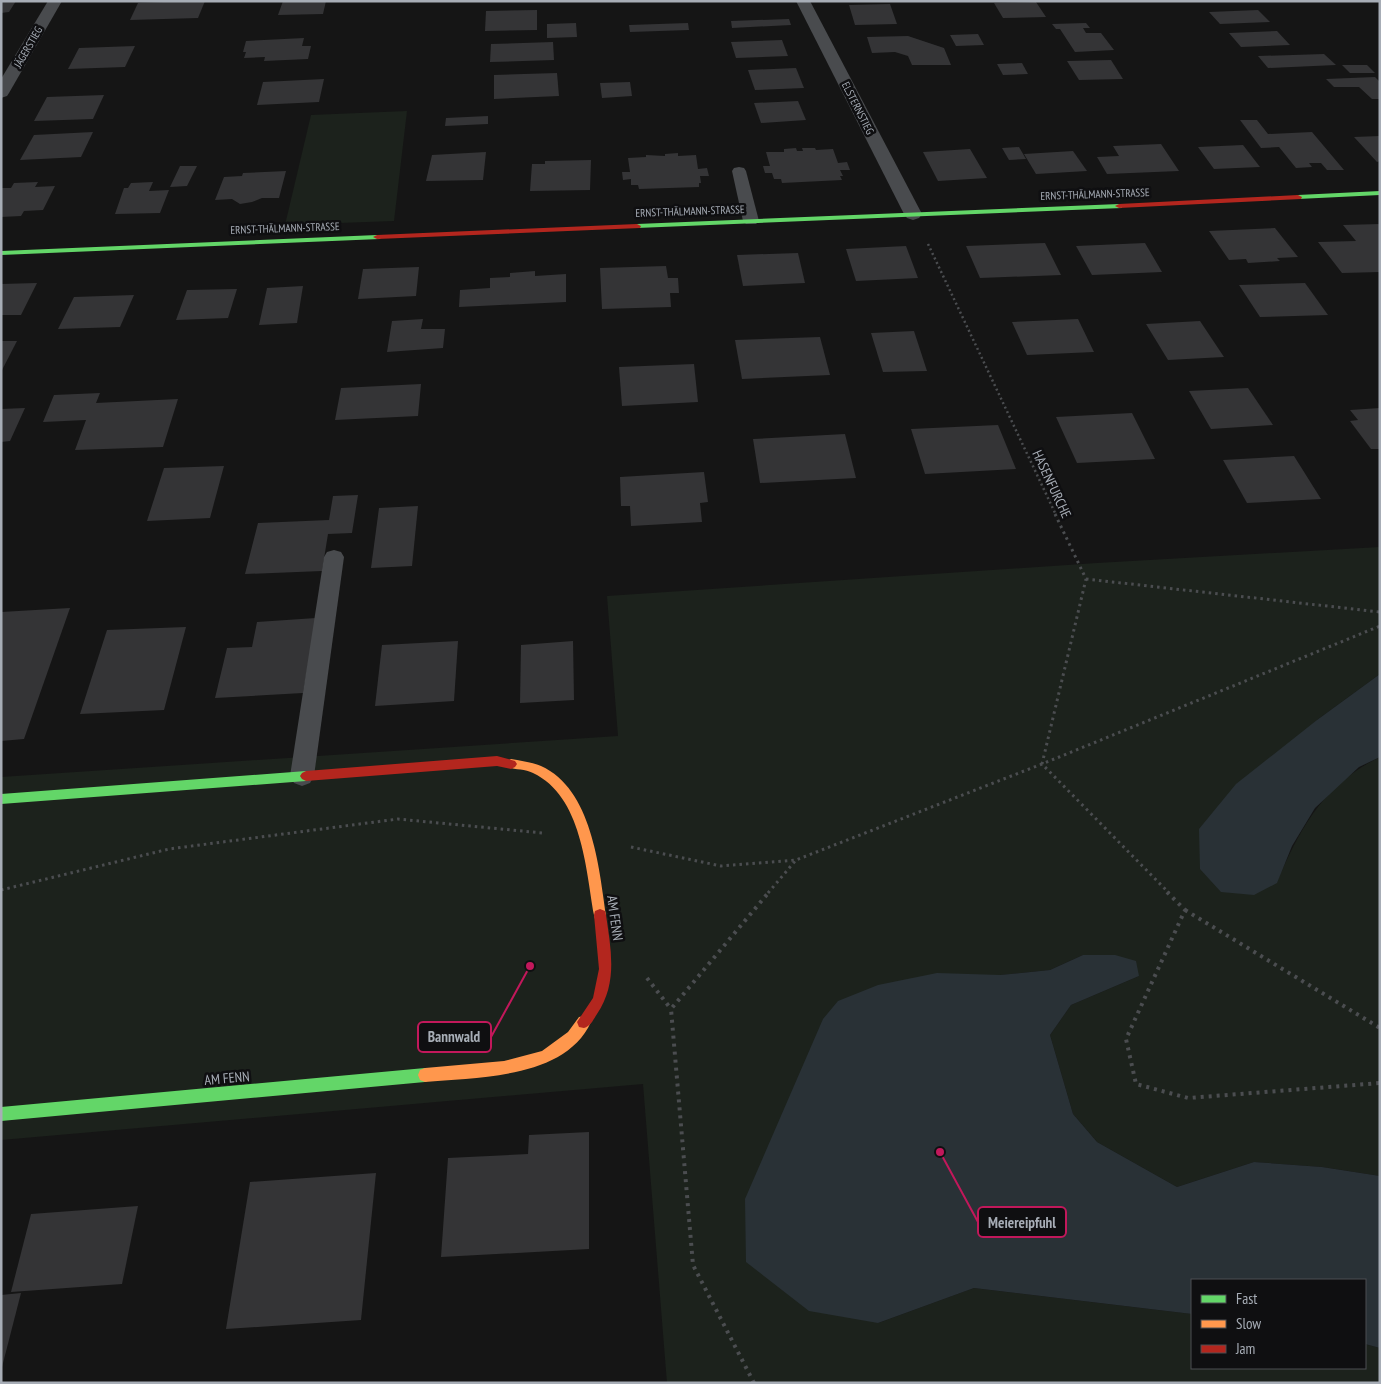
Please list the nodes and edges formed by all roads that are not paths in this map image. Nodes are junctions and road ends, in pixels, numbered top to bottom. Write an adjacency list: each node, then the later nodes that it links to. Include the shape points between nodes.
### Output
1 (55, 1): 3 (street, JÄGERSTIEG)
2 (803, 1): 6 (street, ELSTERNSTIEG)
3 (1, 93)
4 (739, 171): 7 (lane)
5 (1380, 193): 6 (street, ERNST-THÄLMANN-STRASSE)
6 (913, 214): 7 (street, ERNST-THÄLMANN-STRASSE)
7 (751, 221): 8 (street, ERNST-THÄLMANN-STRASSE)
8 (1, 253)
9 (334, 557): 10 (lane)
10 (302, 776): 11 (street, AM FENN); 12 (street, AM FENN, via 497,761 539,770 558,785 576,808 586,837 606,969 599,1000 573,1037 546,1057 504,1068)
11 (1, 799)
12 (1, 1114)

